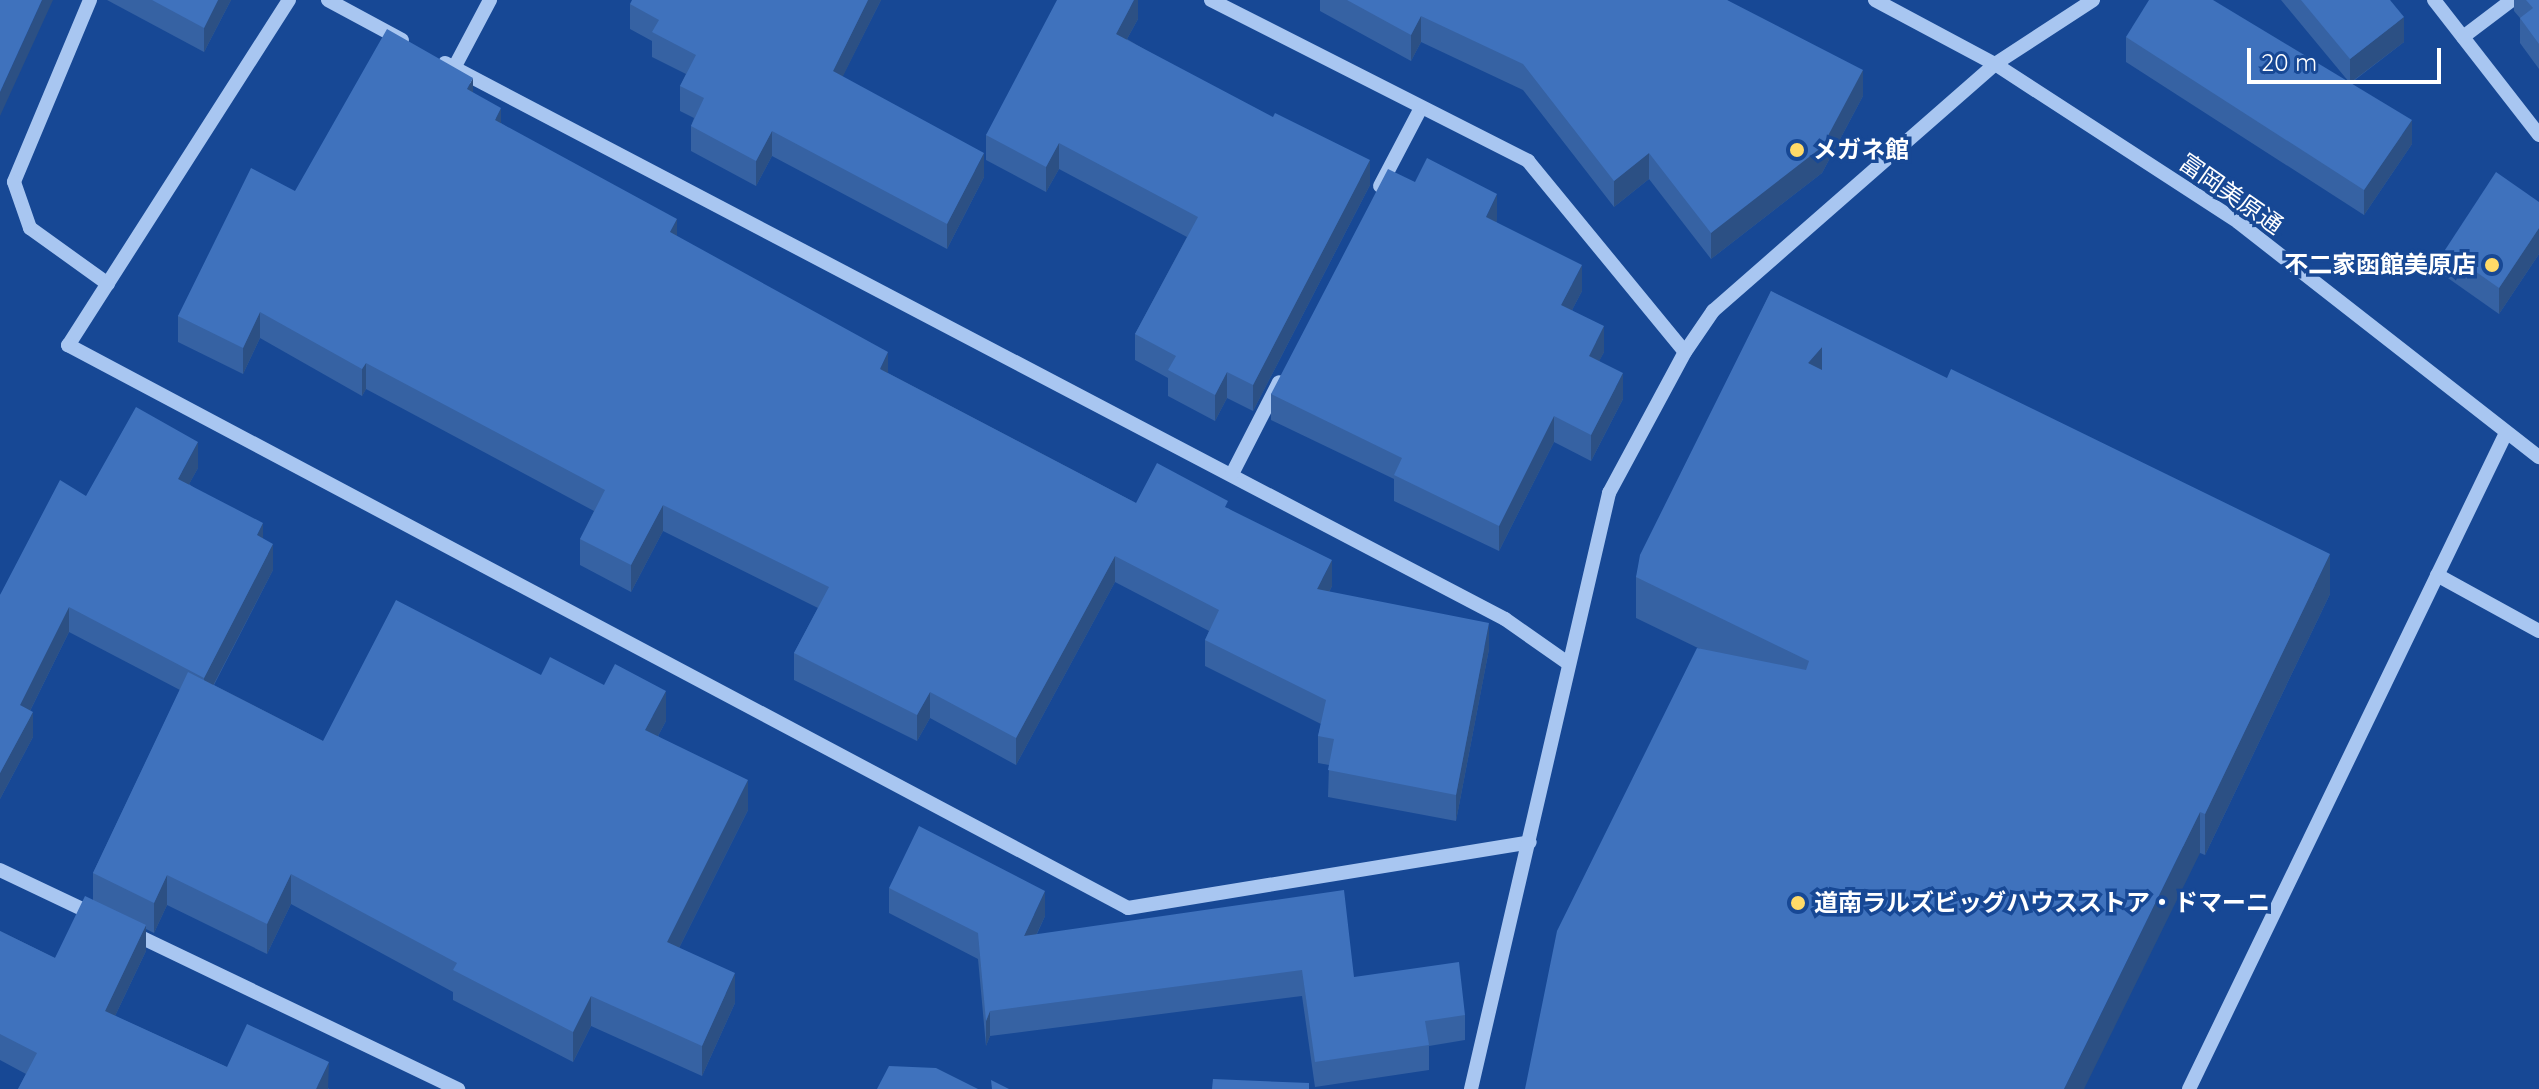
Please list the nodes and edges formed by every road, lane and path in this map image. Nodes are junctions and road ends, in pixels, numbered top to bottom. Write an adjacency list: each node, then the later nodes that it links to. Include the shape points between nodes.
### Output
1 (90, 0): 18 (street, via 14,182 30,228)
2 (289, 0): 18 (street)
3 (328, 0): 11 (street)
4 (490, 0): 14 (street)
5 (1211, 0): 15 (street)
6 (1875, 0): 13 (street, 富岡美原通)
7 (2093, 0): 13 (street)
8 (2434, 0): 10 (street)
9 (2512, 0): 10 (street)
10 (2463, 37): 16 (street)
11 (412, 45)
12 (426, 53): 14 (street)
13 (1995, 64): 19 (street, via 1713,311); 21 (street, 富岡美原通, via 2238,222)
14 (454, 68): 23 (street)
15 (1421, 108): 17 (street); 19 (street, via 1528,161)
16 (2539, 135)
17 (1370, 207)
18 (108, 284): 27 (street, via 68,345 1128,908)
19 (1685, 352): 26 (street, via 1609,493)
20 (1290, 361): 23 (street)
21 (2506, 433): 22 (street, 富岡美原通); 24 (street)
22 (2539, 457)
23 (1232, 474): 26 (street, via 1505,619)
24 (2437, 575): 25 (street); 31 (street)
25 (2539, 631)
26 (1569, 664): 27 (street)
27 (1530, 842): 30 (street)
28 (0, 870): 29 (street)
29 (458, 1089)
30 (1471, 1089)
31 (2189, 1089)

